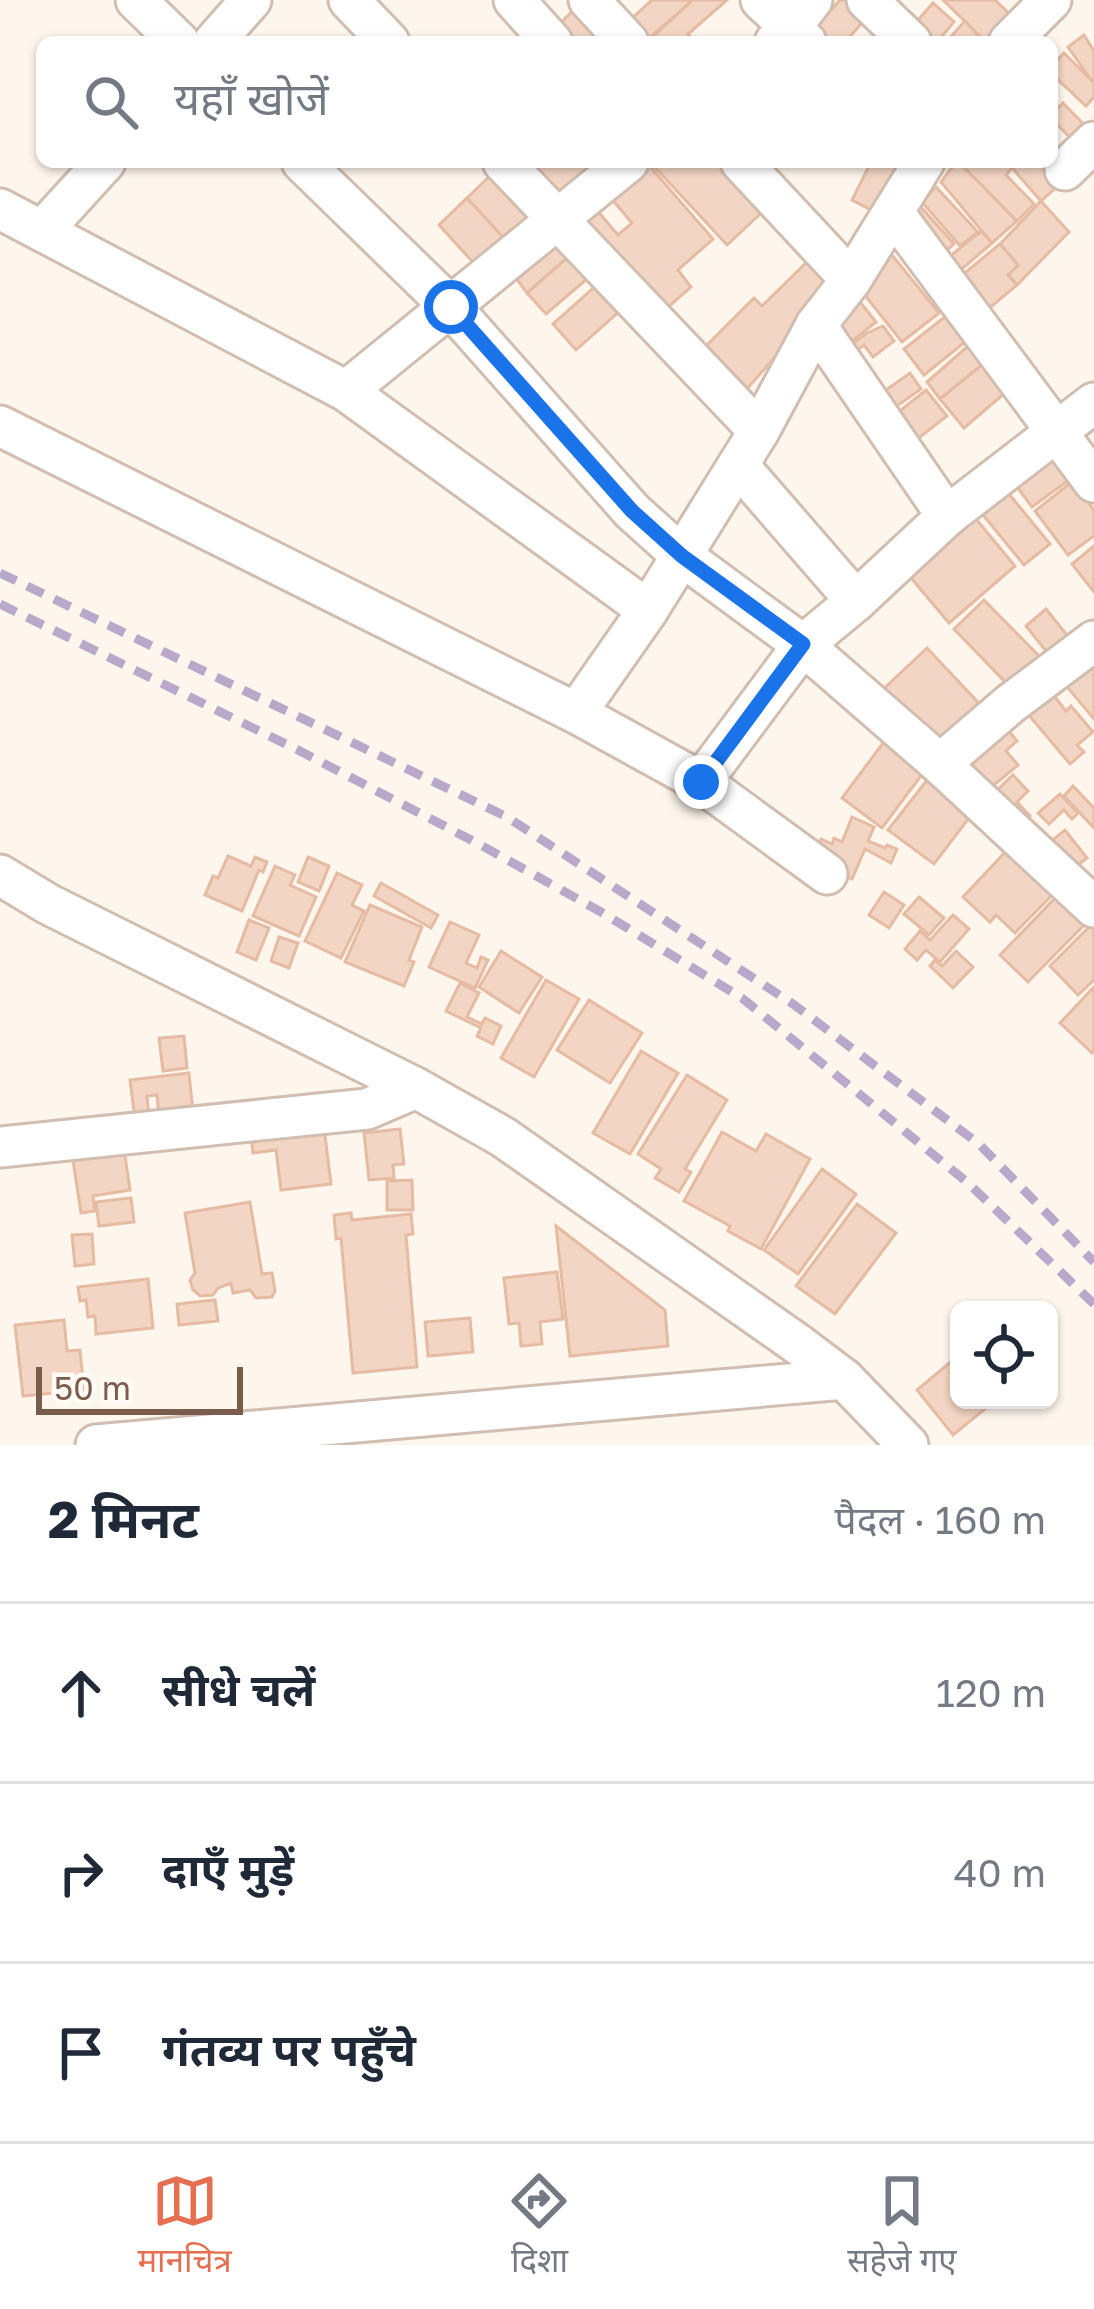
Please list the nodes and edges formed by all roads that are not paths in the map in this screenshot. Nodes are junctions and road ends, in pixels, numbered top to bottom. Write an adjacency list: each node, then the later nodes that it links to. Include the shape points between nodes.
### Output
1 (136, 0): 10 (street)
2 (251, 0): 11 (street)
3 (349, 0): 12 (street)
4 (514, 0): 13 (street)
5 (589, 0): 14 (street)
6 (760, 0): 9 (street)
7 (867, 0): 15 (street)
8 (1051, 0): 16 (street)
9 (796, 28)
10 (172, 36)
11 (219, 36)
12 (382, 36)
13 (547, 36)
14 (622, 36)
15 (905, 36)
16 (1015, 36)
17 (1094, 142): 24 (street)
18 (100, 168): 28 (street)
19 (308, 168): 30 (street)
20 (509, 168): 27 (street)
21 (621, 168): 27 (street)
22 (746, 168): 29 (street)
23 (920, 168): 26 (street)
24 (1065, 170)
25 (0, 209): 28 (street)
26 (893, 212): 29 (street); 36 (street)
27 (558, 220): 30 (street); 35 (street)
28 (42, 231): 32 (street)
29 (851, 280): 31 (street)
30 (451, 307): 32 (street); 40 (street, via 632,511)
31 (816, 325): 35 (street); 39 (street)
32 (346, 392): 42 (street)
33 (1094, 403): 36 (street)
34 (0, 426): 45 (street)
35 (759, 431): 37 (street)
36 (1054, 432): 38 (street); 39 (street)
37 (738, 464): 40 (street); 41 (street)
38 (1094, 482)
39 (947, 516): 41 (street)
40 (682, 556): 42 (street); 44 (street)
41 (856, 601): 44 (street)
42 (648, 610): 45 (street)
43 (1094, 641): 46 (street)
44 (803, 644): 46 (street); 47 (street)
45 (576, 713): 47 (street)
46 (940, 764): 50 (street)
47 (701, 782): 48 (street)
48 (827, 874)
49 (0, 875): 51 (street)
50 (1086, 884)
51 (48, 904): 52 (street); 53 (street)
52 (0, 909)
53 (416, 1088): 54 (street, via 367,1109); 55 (street, via 503,1137)
54 (0, 1147)
55 (844, 1379): 56 (street); 57 (street)
56 (96, 1445)
57 (908, 1445)

